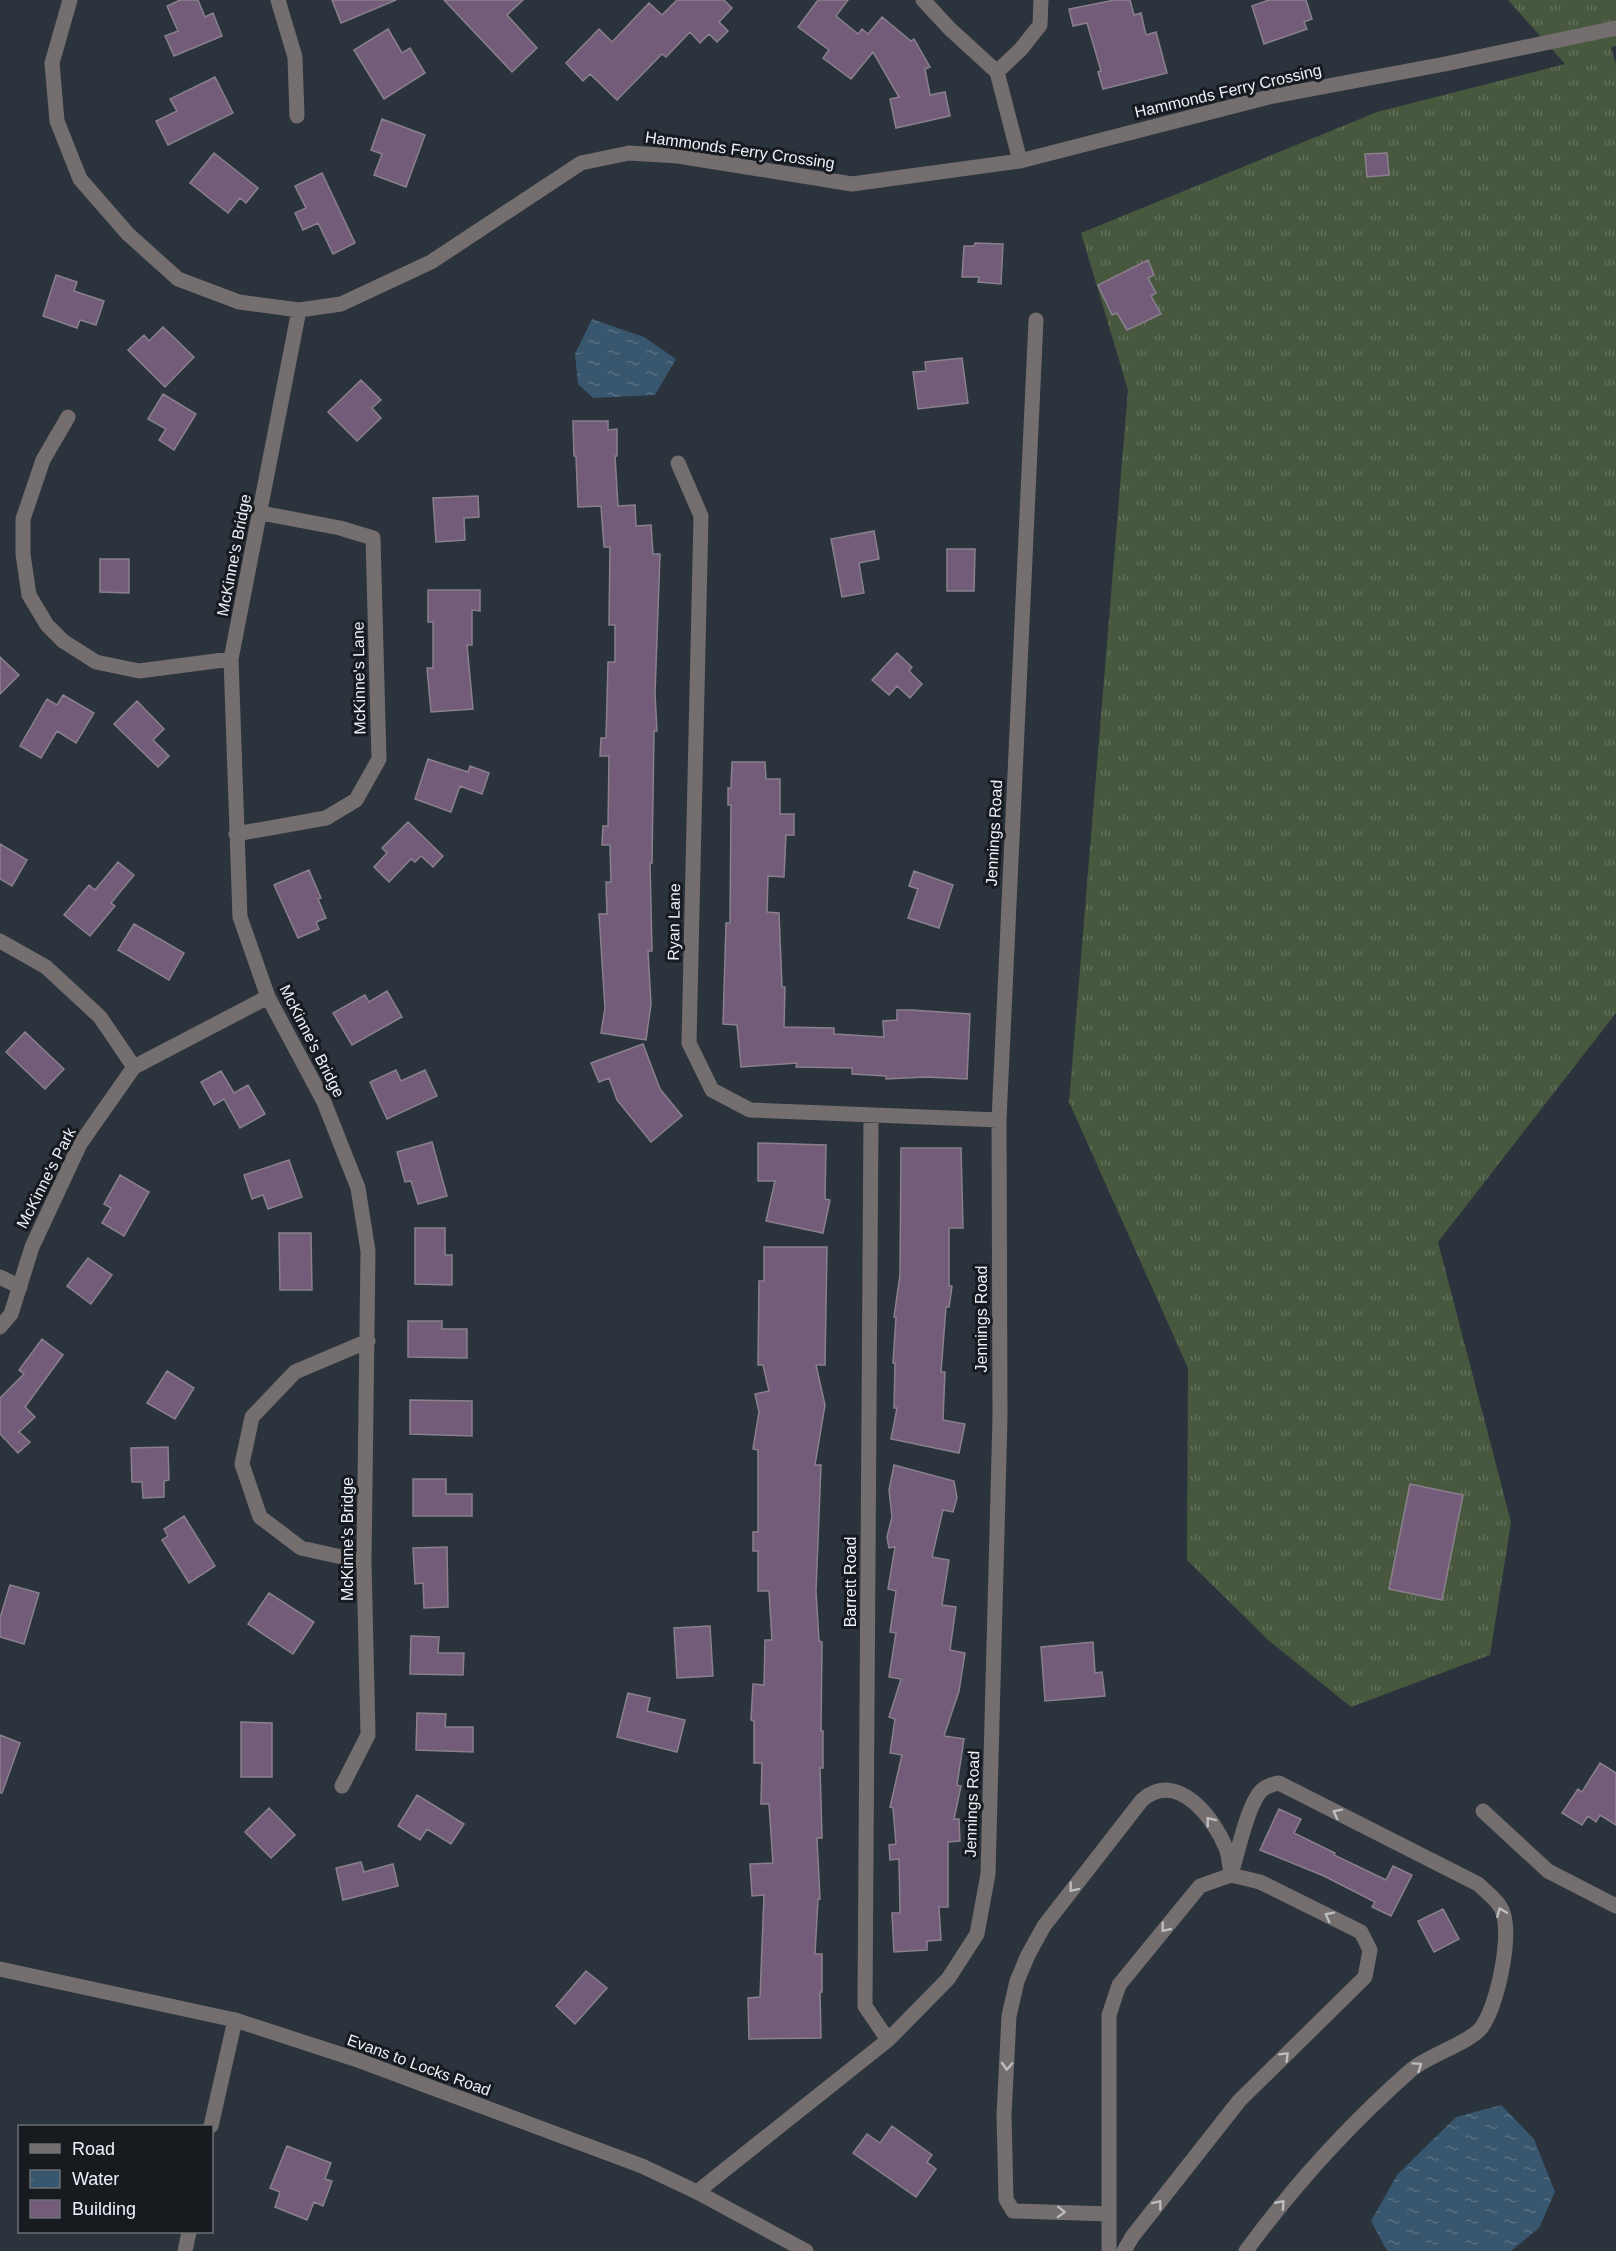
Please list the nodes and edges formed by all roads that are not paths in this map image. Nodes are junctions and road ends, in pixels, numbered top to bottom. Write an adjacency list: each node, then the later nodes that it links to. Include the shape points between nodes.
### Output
1 (70, 0): 9 (street, Hammonds Ferry Crossing, via 52,63 57,122 80,179 128,234 178,279 239,302)
2 (278, 0): 7 (street, via 295,57)
3 (923, 0): 6 (street)
4 (1041, 0): 6 (street, via 1040,25)
5 (1616, 28): 8 (street, Hammonds Ferry Crossing, via 1269,97)
6 (997, 72): 8 (street)
7 (297, 116)
8 (1020, 161): 9 (street, Hammonds Ferry Crossing, via 852,184 678,156 628,153 581,163 431,262 341,304)
9 (299, 310): 13 (street, McKinne's Bridge)
10 (1036, 320): 20 (street, Jennings Road)
11 (68, 417): 14 (street, via 43,460 24,519 23,554 29,595 47,625 63,641 96,662 140,670)
12 (678, 463): 19 (street, Ryan Lane, via 701,516 689,1043 712,1090 750,1110)
13 (261, 513): 14 (street, McKinne's Bridge); 15 (street, McKinne's Lane, via 373,538 379,759 356,800 326,818)
14 (231, 659): 15 (street, McKinne's Bridge)
15 (236, 834): 17 (street, McKinne's Bridge, via 240,916)
16 (0, 941): 18 (street, via 46,967 93,1010)
17 (268, 997): 18 (street, McKinne's Park); 24 (street, McKinne's Bridge, via 324,1102 358,1188 368,1251)
18 (135, 1068): 22 (street, McKinne's Park, via 80,1144 32,1247)
19 (871, 1116): 20 (street, Ryan Lane); 32 (street, Barrett Road, via 865,2006)
20 (999, 1120): 32 (street, Jennings Road, via 1000,1417 988,1874 977,1934 948,1979)
21 (0, 1277): 22 (street)
22 (20, 1287): 23 (street, McKinne's Park, via 11,1314)
23 (0, 1327)
24 (368, 1341): 25 (street, McKinne's Bridge); 25 (street, via 295,1372 252,1417 242,1464 260,1517 301,1548)
25 (364, 1562): 26 (street, McKinne's Bridge, via 368,1735)
26 (342, 1786)
27 (1483, 1811): 29 (street, via 1548,1871)
28 (1231, 1875): 35 (street, one-way to 35, via 1200,1886 1119,1985 1109,2015); 35 (street, one-way to 35, via 1227,1850 1215,1825 1194,1802 1177,1792 1151,1792 1044,1926 1017,1981 1008,2027 1006,2199 1013,2211); 40 (street, one-way to 28, via 1239,2101 1365,1977 1370,1950 1361,1932 1260,1882); 41 (street, one-way to 28, via 1342,2136 1413,2068 1479,2031 1496,2000 1506,1925 1498,1905 1478,1884 1279,1784 1260,1791 1252,1805)
29 (1616, 1906)
30 (0, 1969): 31 (street, Evans to Locks Road)
31 (235, 2020): 33 (street); 34 (street, Evans to Locks Road, via 355,2059 642,2166)
32 (888, 2040): 34 (street, Jennings Road)
33 (211, 2125)
34 (697, 2192): 38 (street, Evans to Locks Road)
35 (1109, 2214): 39 (street)
36 (189, 2233): 37 (street)
37 (185, 2251)
38 (806, 2251)
39 (1109, 2251)
40 (1124, 2251)
41 (1246, 2251)

